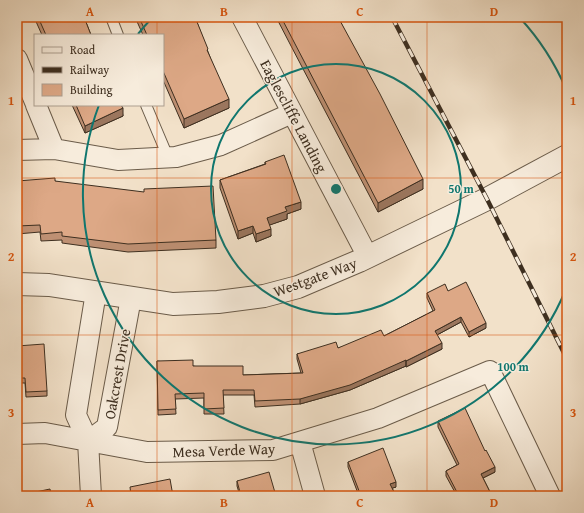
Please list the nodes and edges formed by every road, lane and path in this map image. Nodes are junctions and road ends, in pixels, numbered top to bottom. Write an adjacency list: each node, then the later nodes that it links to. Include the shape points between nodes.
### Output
1 (111, 17): 3 (lane)
2 (242, 17): 8 (street, Eaglescliffe Landing)
3 (118, 34)
4 (17, 59): 5 (street)
5 (34, 100)
6 (36, 106): 9 (street)
7 (146, 106): 12 (lane)
8 (292, 113): 12 (street, via 221,145); 13 (street, Eaglescliffe Landing)
9 (54, 149): 10 (street); 12 (street, via 118,160)
10 (17, 150)
11 (567, 156): 13 (street, Westgate Way, via 487,199)
12 (168, 158)
13 (368, 257): 16 (street, Westgate Way, via 298,287 264,296 173,304)
14 (17, 284): 15 (street, Westgate Way, via 49,284)
15 (96, 292): 16 (street, Westgate Way); 18 (street, Oakcrest Drive, via 76,414)
16 (130, 298): 18 (street, Oakcrest Drive, via 107,427)
17 (17, 434): 18 (street, Mesa Verde Way, via 45,433)
18 (88, 441): 19 (street, Mesa Verde Way, via 147,452 274,450); 20 (street, Oakcrest Drive)
19 (300, 442): 21 (street); 22 (street, Mesa Verde Way, via 378,418 490,371)
20 (91, 496)
21 (315, 496)
22 (550, 496)

